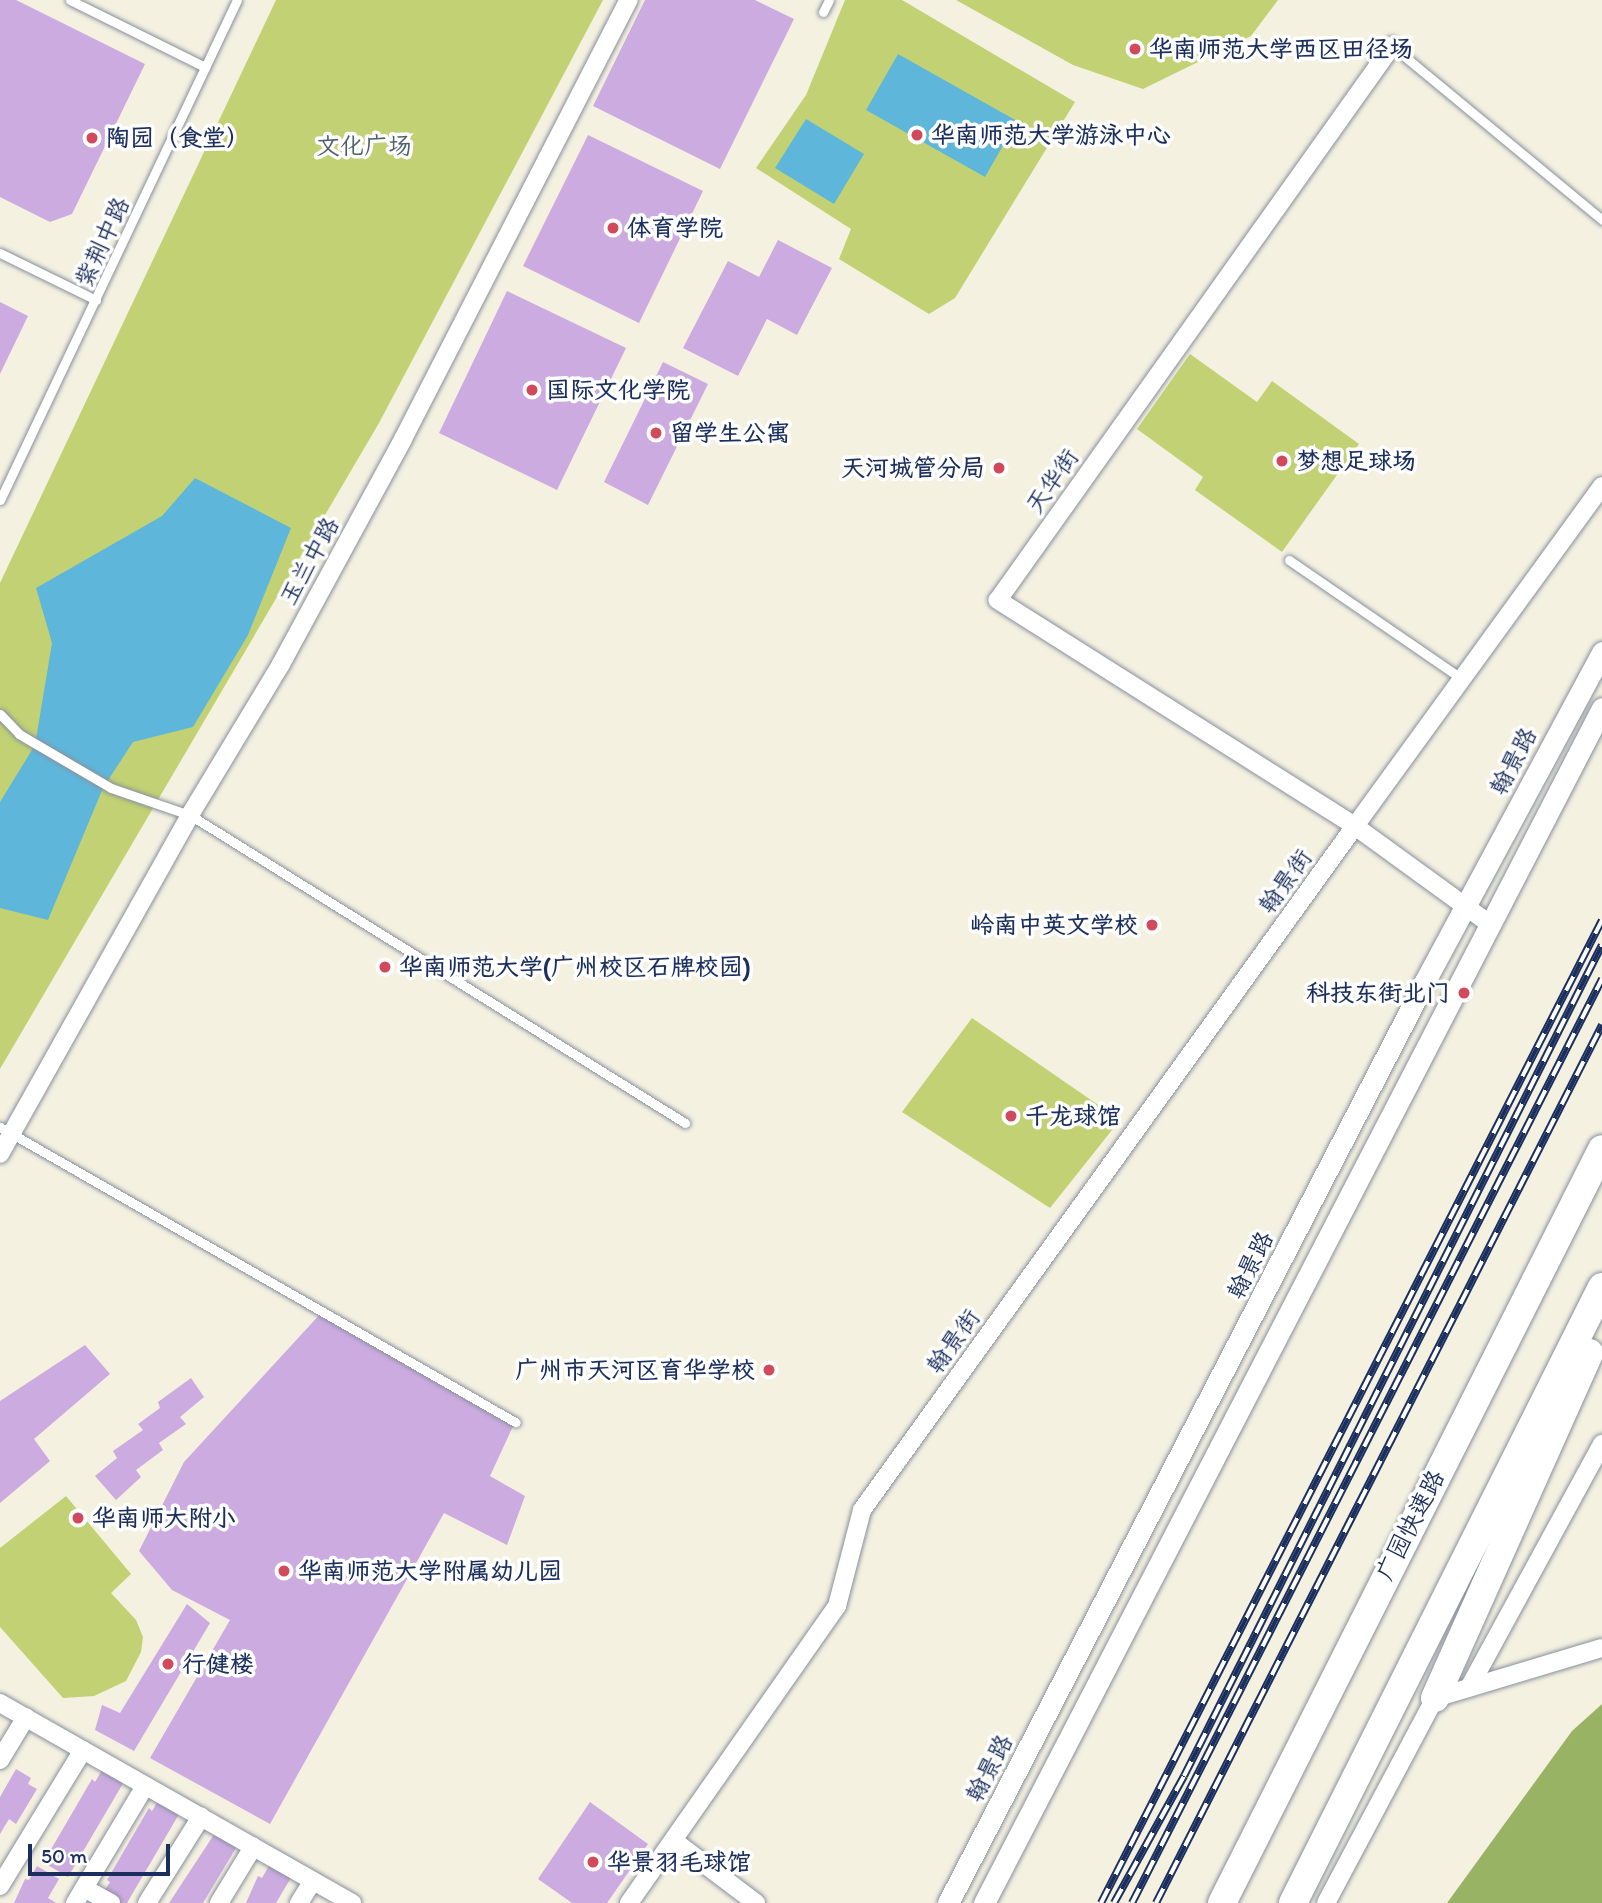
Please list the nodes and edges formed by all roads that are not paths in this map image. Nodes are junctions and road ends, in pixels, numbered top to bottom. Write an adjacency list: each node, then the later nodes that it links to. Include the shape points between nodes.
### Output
1 (71, 0): 7 (lane)
2 (237, 0): 7 (lane, 紫荆中路)
3 (629, 0): 18 (street, 玉兰中路, via 403,439 281,664)
4 (829, 0): 5 (lane)
5 (823, 12)
6 (1392, 46): 8 (lane); 19 (street, 天华街, via 998,600)
7 (205, 66): 10 (lane, 紫荆中路)
8 (1602, 220)
9 (0, 253): 10 (lane)
10 (96, 300): 12 (lane, 紫荆中路)
11 (1602, 486): 15 (street)
12 (0, 500)
13 (1289, 560): 15 (lane)
14 (1602, 652): 20 (street, 翰景路)
15 (1462, 679): 19 (street)
16 (1602, 708): 21 (street)
17 (0, 713): 18 (lane, via 19,734 111,789)
18 (190, 815): 22 (lane); 23 (street, 玉兰中路)
19 (1355, 826): 20 (street, 天华街); 39 (street, 翰景街, via 862,1510 837,1606)
20 (1466, 908): 21 (street, 天华街); 51 (street, 翰景路)
21 (1487, 922): 52 (street)
22 (685, 1123)
23 (6, 1130): 25 (street, 玉兰中路); 28 (lane)
24 (1602, 1149): 53 (highway, 广园快速路)
25 (0, 1154)
26 (1602, 1287): 54 (highway)
27 (1602, 1323): 32 (highway)
28 (515, 1422)
29 (1602, 1444): 31 (street)
30 (1602, 1648): 31 (street)
31 (1471, 1686): 32 (street)
32 (1434, 1698): 55 (street)
33 (0, 1703): 34 (street)
34 (26, 1717): 35 (street); 36 (street)
35 (83, 1750): 37 (street); 42 (street)
36 (0, 1760)
37 (145, 1786): 38 (street); 43 (street)
38 (201, 1817): 40 (street); 45 (street)
39 (674, 1841): 49 (street, 翰景街); 50 (street)
40 (253, 1847): 41 (street); 46 (street)
41 (313, 1881): 47 (street); 48 (street)
42 (0, 1886)
43 (79, 1896): 44 (street)
44 (111, 1903)
45 (146, 1903)
46 (219, 1903)
47 (299, 1903)
48 (352, 1903)
49 (629, 1903)
50 (756, 1903)
51 (948, 1903)
52 (984, 1903)
53 (1222, 1903)
54 (1293, 1903)
55 (1326, 1903)

